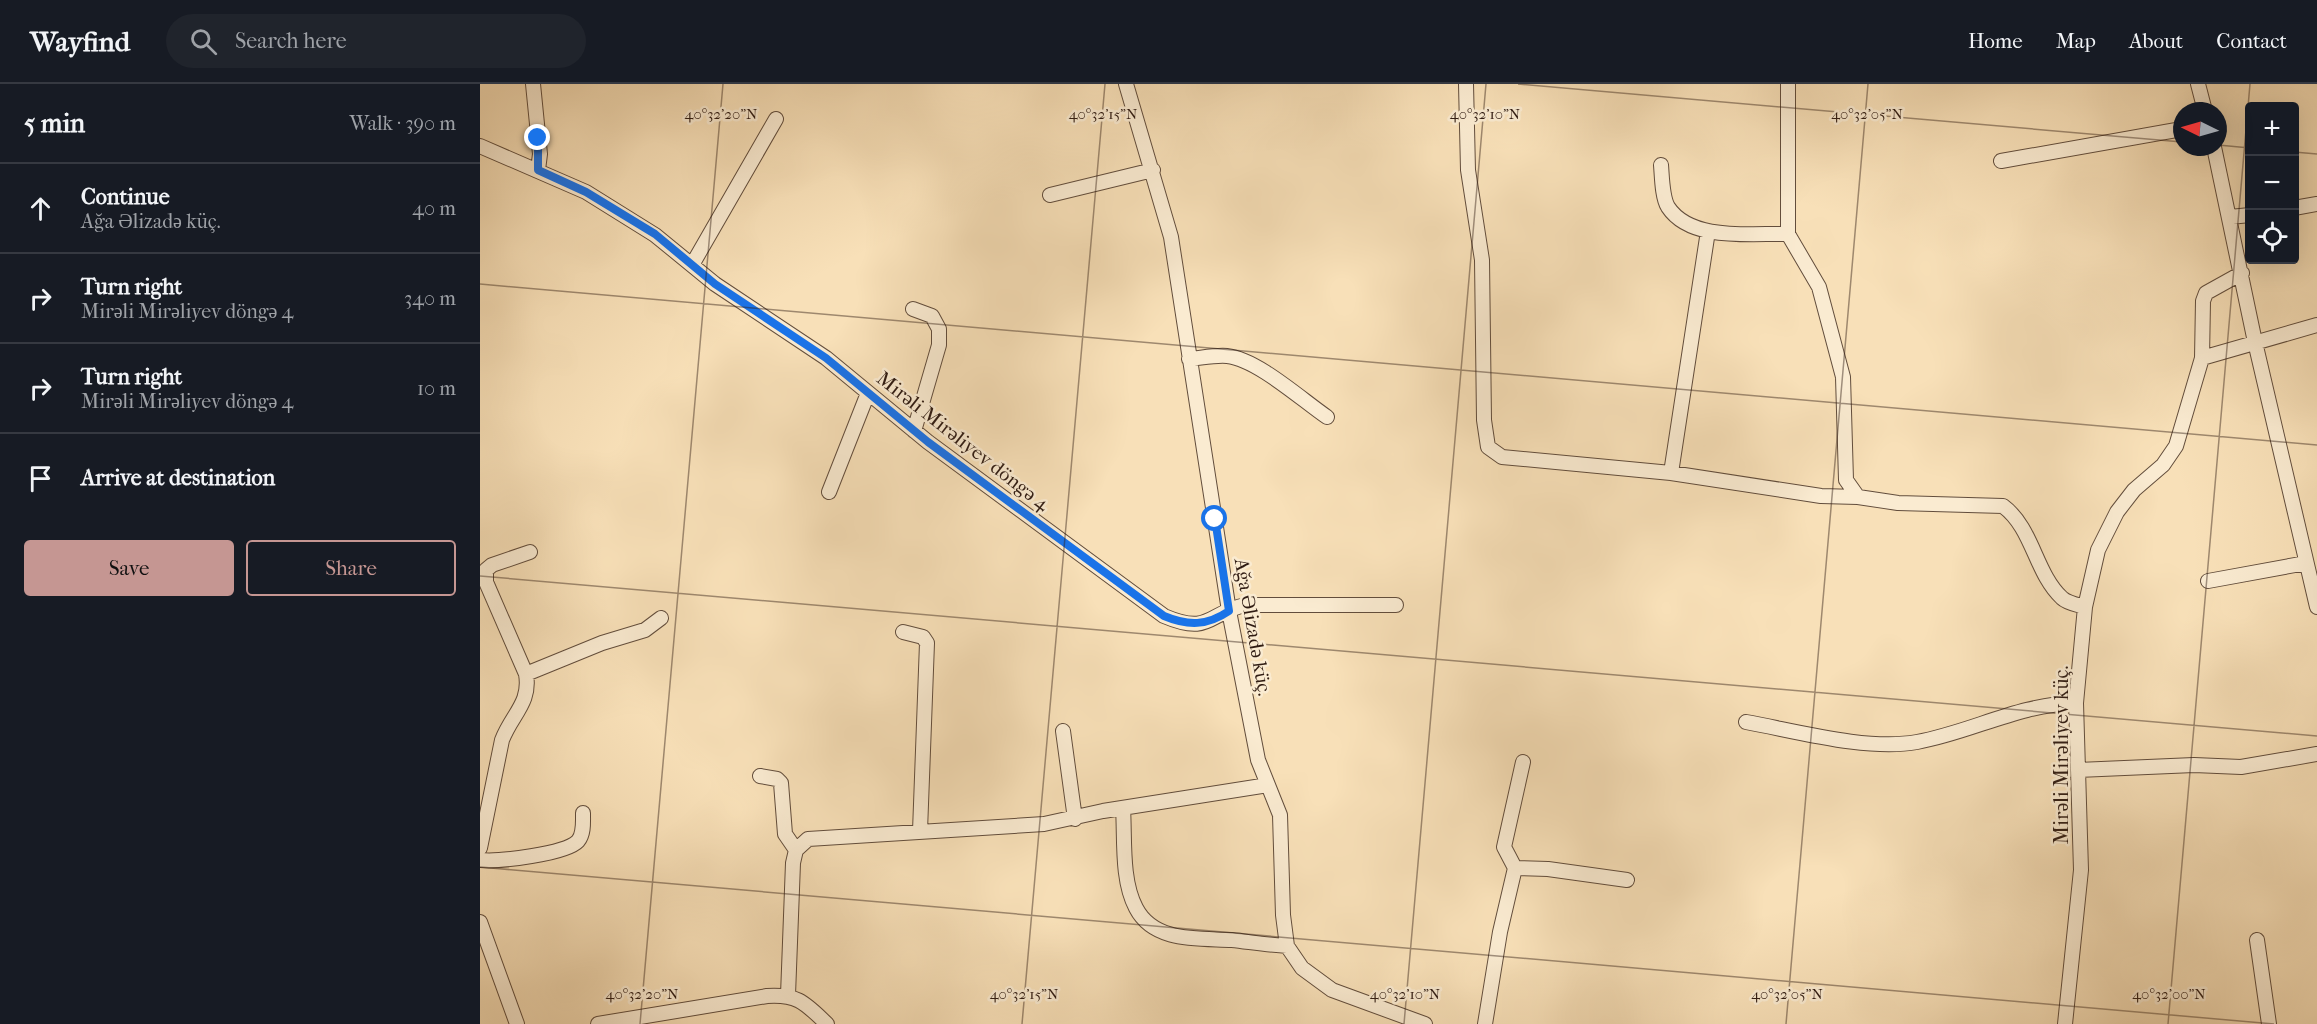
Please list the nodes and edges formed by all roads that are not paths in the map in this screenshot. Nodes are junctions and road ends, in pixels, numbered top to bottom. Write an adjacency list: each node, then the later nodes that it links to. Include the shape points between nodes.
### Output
1 (533, 84): 13 (street)
2 (1126, 84): 14 (street, Ağa Əlizadə küç.)
3 (1466, 84): 32 (street, via 1468,170 1482,260 1484,420 1488,447 1502,457)
4 (1788, 84): 21 (street)
5 (2198, 84): 6 (street)
6 (2203, 102)
7 (776, 119): 22 (street)
8 (2173, 131): 11 (street)
9 (480, 146): 13 (street, Mirəli Mirəliyev döngə 4)
10 (2216, 156): 19 (street)
11 (2001, 161)
12 (1661, 165): 20 (street, via 1667,206 1684,222)
13 (538, 170): 22 (street, Mirəli Mirəliyev döngə 4, via 586,192 655,234)
14 (1153, 170): 15 (street); 28 (street, Ağa Əlizadə küç., via 1171,237)
15 (1050, 195)
16 (2317, 204): 17 (street)
17 (2299, 207)
18 (2245, 215): 19 (street)
19 (2230, 217): 23 (street)
20 (1708, 231): 21 (street); 32 (street)
21 (1788, 234): 34 (street, via 1819,287 1843,377 1846,480)
22 (692, 265): 29 (street, Mirəli Mirəliyev döngə 4, via 826,358)
23 (2242, 273): 26 (street); 27 (street, Mirəli Mirəliyev küç., via 2206,293)
24 (913, 309): 31 (street, via 932,316 939,329 939,345)
25 (2317, 325): 26 (street)
26 (2255, 342): 27 (street); 36 (street)
27 (2202, 358): 39 (street, Mirəli Mirəliyev küç., via 2176,446 2117,512 2098,550)
28 (1189, 359): 30 (street, via 1239,359); 41 (street, Ağa Əlizadə küç.)
29 (868, 393): 31 (street, Mirəli Mirəliyev döngə 4); 33 (street)
30 (1327, 417)
31 (914, 431): 41 (street, Mirəli Mirəliyev döngə 4, via 1164,616 1197,624)
32 (1671, 473): 34 (street, via 1821,496)
33 (829, 492)
34 (1858, 497): 39 (street, via 1898,503 2003,506 2016,516 2043,572 2063,599)
35 (530, 552): 44 (street, via 486,570 486,582)
36 (2306, 563): 37 (street); 40 (street)
37 (2208, 581)
38 (1396, 605): 41 (street, Mirəli Mirəliyev döngə 4, via 1258,604)
39 (2085, 607): 45 (street, Mirəli Mirəliyev küç.)
40 (2317, 607)
41 (1229, 611): 52 (street, Ağa Əlizadə küç., via 1258,760)
42 (661, 618): 44 (street, via 645,630)
43 (903, 632): 56 (street, via 923,637 927,643)
44 (526, 674): 57 (street, via 529,688 502,740)
45 (2076, 703): 46 (street, via 2030,707 1918,742 1881,745); 50 (street, Mirəli Mirəliyev küç.)
46 (1746, 722)
47 (1063, 730): 55 (street)
48 (2317, 754): 50 (street, via 2241,767)
49 (1523, 762): 60 (street, via 1504,847)
50 (2078, 770): 71 (street, Mirəli Mirəliyev küç., via 2081,870)
51 (760, 776): 58 (street, via 781,783 786,834)
52 (1268, 785): 53 (street); 64 (street, Ağa Əlizadə küç., via 1280,815 1282,915)
53 (1123, 808): 55 (street); 64 (street, via 1130,892 1136,910 1150,923 1169,935 1189,939)
54 (583, 813): 59 (street, via 583,831 578,841 563,849)
55 (1075, 819): 56 (street)
56 (920, 831): 58 (street, via 808,839)
57 (480, 848)
58 (796, 850): 65 (street)
59 (480, 860)
60 (1515, 868): 61 (street); 70 (street)
61 (1627, 880)
62 (480, 921): 66 (street)
63 (2257, 940): 72 (street)
64 (1287, 946): 69 (street, Ağa Əlizadə küç., via 1302,968 1332,990)
65 (788, 995): 67 (street); 68 (street, via 800,999)
66 (517, 1024)
67 (598, 1024)
68 (826, 1024)
69 (1425, 1024)
70 (1485, 1024)
71 (2065, 1024)
72 (2269, 1024)

